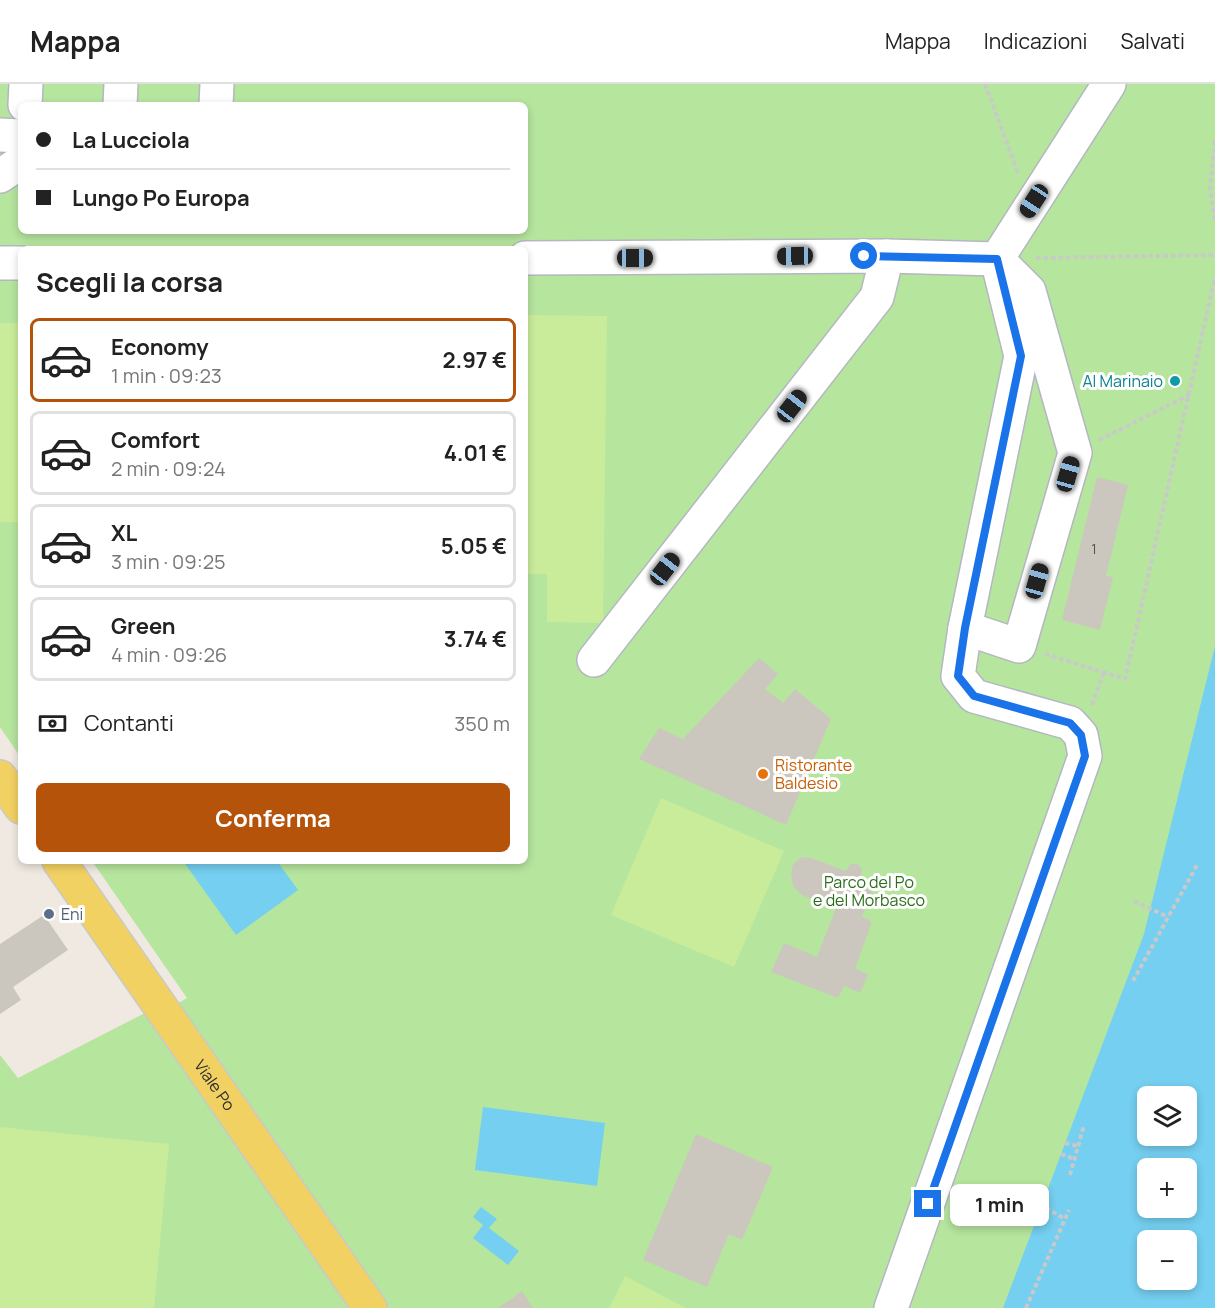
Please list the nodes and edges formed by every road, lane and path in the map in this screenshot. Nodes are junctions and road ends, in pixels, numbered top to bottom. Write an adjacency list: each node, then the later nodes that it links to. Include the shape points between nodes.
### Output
1 (26, 84): 6 (street)
2 (121, 84): 7 (street)
3 (217, 84): 8 (street)
4 (984, 84): 14 (path)
5 (1109, 84): 19 (street)
6 (25, 102)
7 (120, 102)
8 (216, 102)
9 (0, 135): 10 (street)
10 (18, 136)
11 (1215, 141): 15 (path, via 1210,187)
12 (18, 164): 13 (street)
13 (0, 176)
14 (1021, 180)
15 (1215, 222)
16 (1215, 255): 19 (path)
17 (886, 256): 18 (street); 19 (street); 27 (street, via 877,297)
18 (528, 258)
19 (997, 259): 24 (street, via 1029,291); 25 (street, via 1021,356)
20 (0, 263): 21 (street)
21 (18, 263)
22 (1215, 277): 23 (path)
23 (1189, 395): 24 (path); 26 (path, via 1125,679)
24 (1075, 453): 26 (street)
25 (965, 628): 26 (street); 45 (street, via 958,676 974,696 1070,723 1081,735 1085,756)
26 (1019, 646)
27 (594, 660)
28 (0, 777): 29 (main road)
29 (18, 803)
30 (61, 864): 44 (main road, Viale Po)
31 (1197, 865): 33 (path)
32 (1134, 901): 33 (path)
33 (1168, 917): 34 (path)
34 (1133, 981)
35 (1084, 1125): 37 (path)
36 (1065, 1143): 37 (path)
37 (1078, 1146): 39 (path)
38 (1061, 1154): 39 (path)
39 (1075, 1159): 40 (path)
40 (1070, 1175)
41 (1033, 1200): 43 (path)
42 (1068, 1210): 43 (path)
43 (1065, 1219): 46 (path)
44 (372, 1307)
45 (891, 1308)
46 (1026, 1308)

